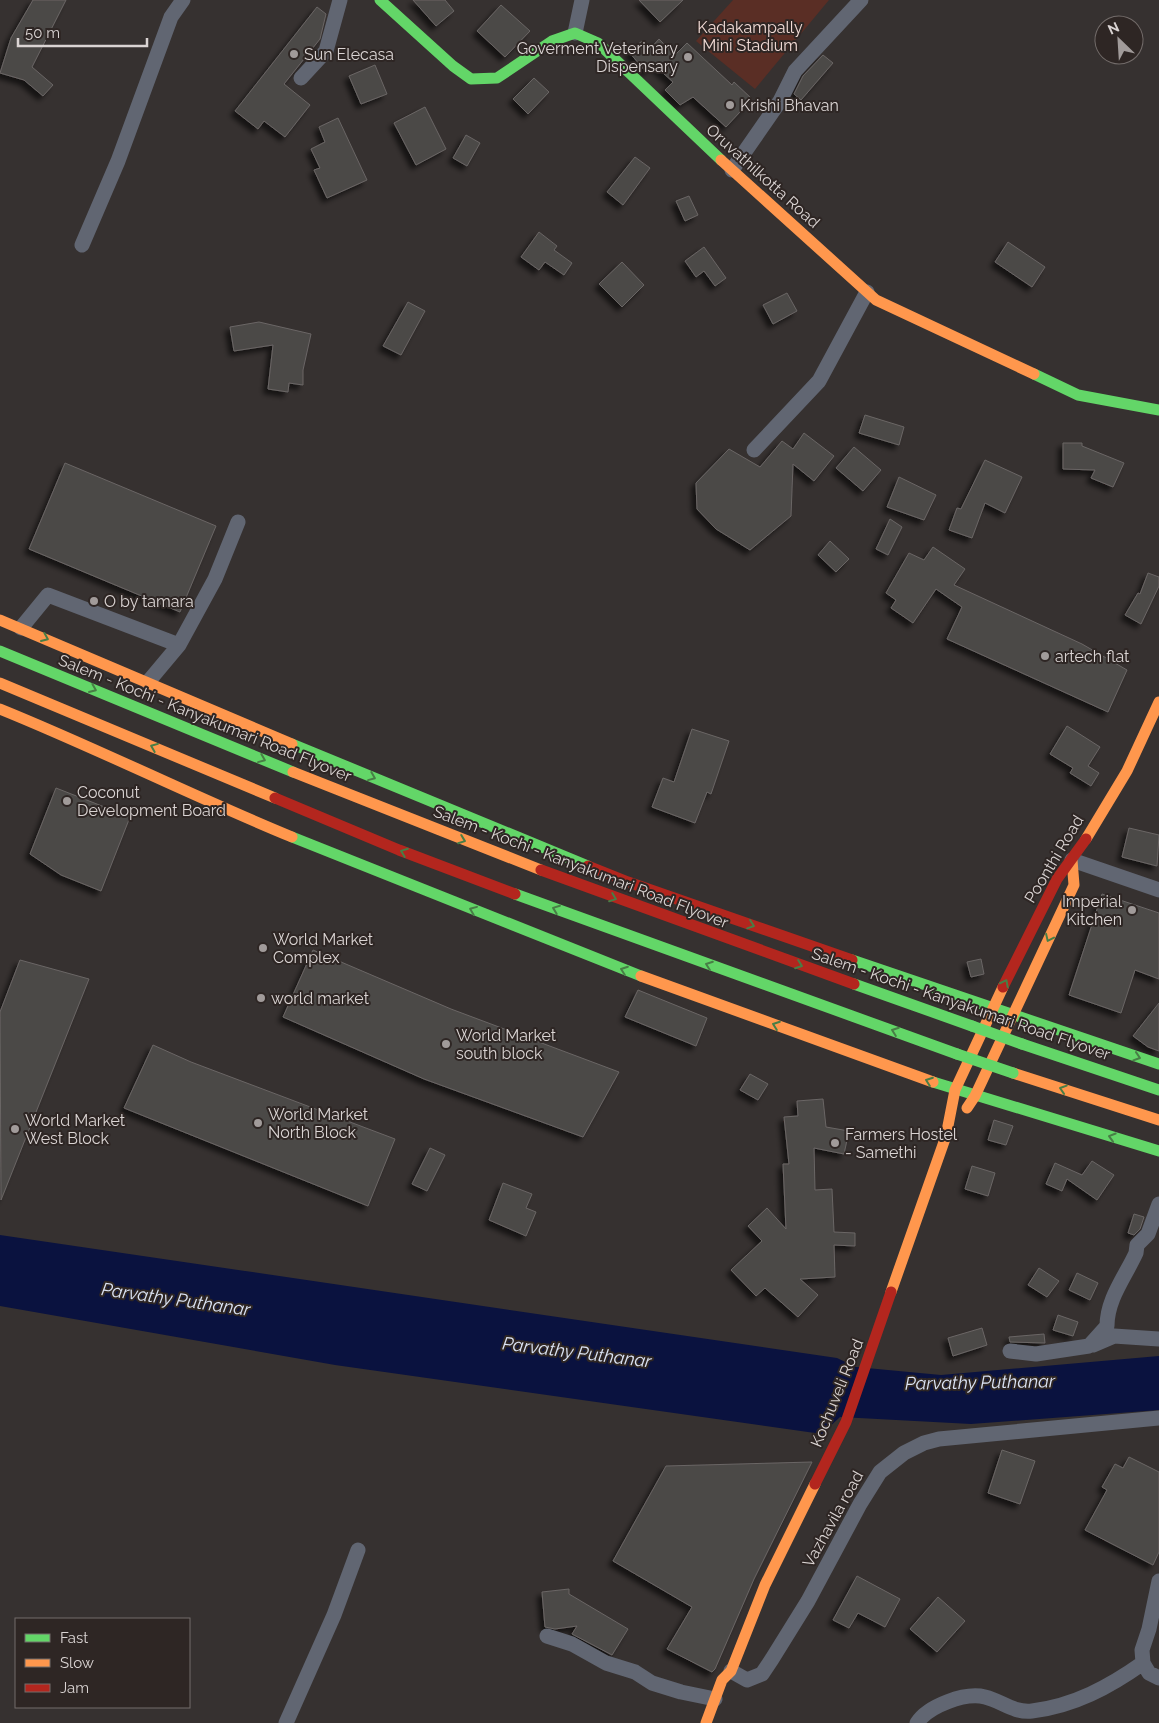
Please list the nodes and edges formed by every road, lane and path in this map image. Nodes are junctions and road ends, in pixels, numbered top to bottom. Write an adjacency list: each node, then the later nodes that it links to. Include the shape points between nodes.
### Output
1 (183, 0): 9 (street, via 171,17 118,161)
2 (340, 0): 7 (street, via 326,51)
3 (380, 0): 6 (main road, via 453,66 471,78 497,78 552,41)
4 (582, 0): 6 (street)
5 (861, 0): 8 (street, via 795,71 780,101)
6 (575, 33): 8 (main road, Oruvathilkotta Road, via 598,43)
7 (301, 78)
8 (732, 170): 10 (main road, Oruvathilkotta Road)
9 (82, 245)
10 (867, 292): 11 (main road, Oruvathilkotta Road, via 876,300 1078,395); 12 (street, via 820,381)
11 (1159, 410)
12 (754, 450)
13 (238, 522): 16 (street, via 215,579)
14 (0, 620): 15 (main road)
15 (21, 628): 16 (street, via 48,595); 18 (main road, one-way to 18)
16 (179, 644): 18 (street)
17 (0, 650): 28 (main road, Salem - Kochi - Kanyakumari Road Flyover, one-way to 28, bridge, via 406,818 551,874 1022,1044)
18 (148, 682): 24 (main road, one-way to 24, via 628,882)
19 (0, 683): 30 (main road, one-way to 19, bridge, via 957,1054 400,850)
20 (1159, 702): 22 (main road, Poonthi Road, via 1131,765)
21 (0, 709): 27 (main road, one-way to 21, via 582,954 210,804)
22 (1072, 860): 23 (street); 24 (main road, Poonthi Road, one-way to 22, via 1058,879); 25 (main road, one-way to 25, via 1074,885)
23 (1159, 890)
24 (992, 1009): 25 (main road); 27 (main road, Poonthi Road)
25 (1012, 1016): 26 (main road, one-way to 26); 29 (main road)
26 (1159, 1064)
27 (955, 1090): 29 (main road); 31 (main road, Kochuveli Road)
28 (1159, 1090)
29 (975, 1096): 31 (main road); 32 (main road, one-way to 29)
30 (1159, 1120)
31 (946, 1136): 42 (main road, Kochuveli Road, via 850,1412 765,1585)
32 (1159, 1151)
33 (1159, 1204): 35 (street, via 1148,1234 1137,1245 1110,1304 1107,1326)
34 (1159, 1339): 35 (street, via 1114,1336)
35 (1089, 1346): 36 (street, via 1036,1354)
36 (1010, 1351)
37 (1158, 1420): 42 (street, Vazhavila road, via 939,1439 904,1453 880,1472 808,1601 762,1674 747,1680)
38 (358, 1550): 45 (street, via 334,1615)
39 (1159, 1581): 41 (street, via 1142,1650)
40 (547, 1636): 44 (street, via 572,1644 606,1663 635,1672 652,1683)
41 (1143, 1662): 43 (street, via 1149,1673); 47 (street, via 1099,1692 1062,1705 1018,1711 985,1696 954,1698 921,1717)
42 (731, 1671): 44 (main road, Kochuveli Road, via 722,1680)
43 (1159, 1678)
44 (715, 1699): 46 (main road, Kochuveli Road)
45 (286, 1723)
46 (706, 1723)
47 (917, 1723)

